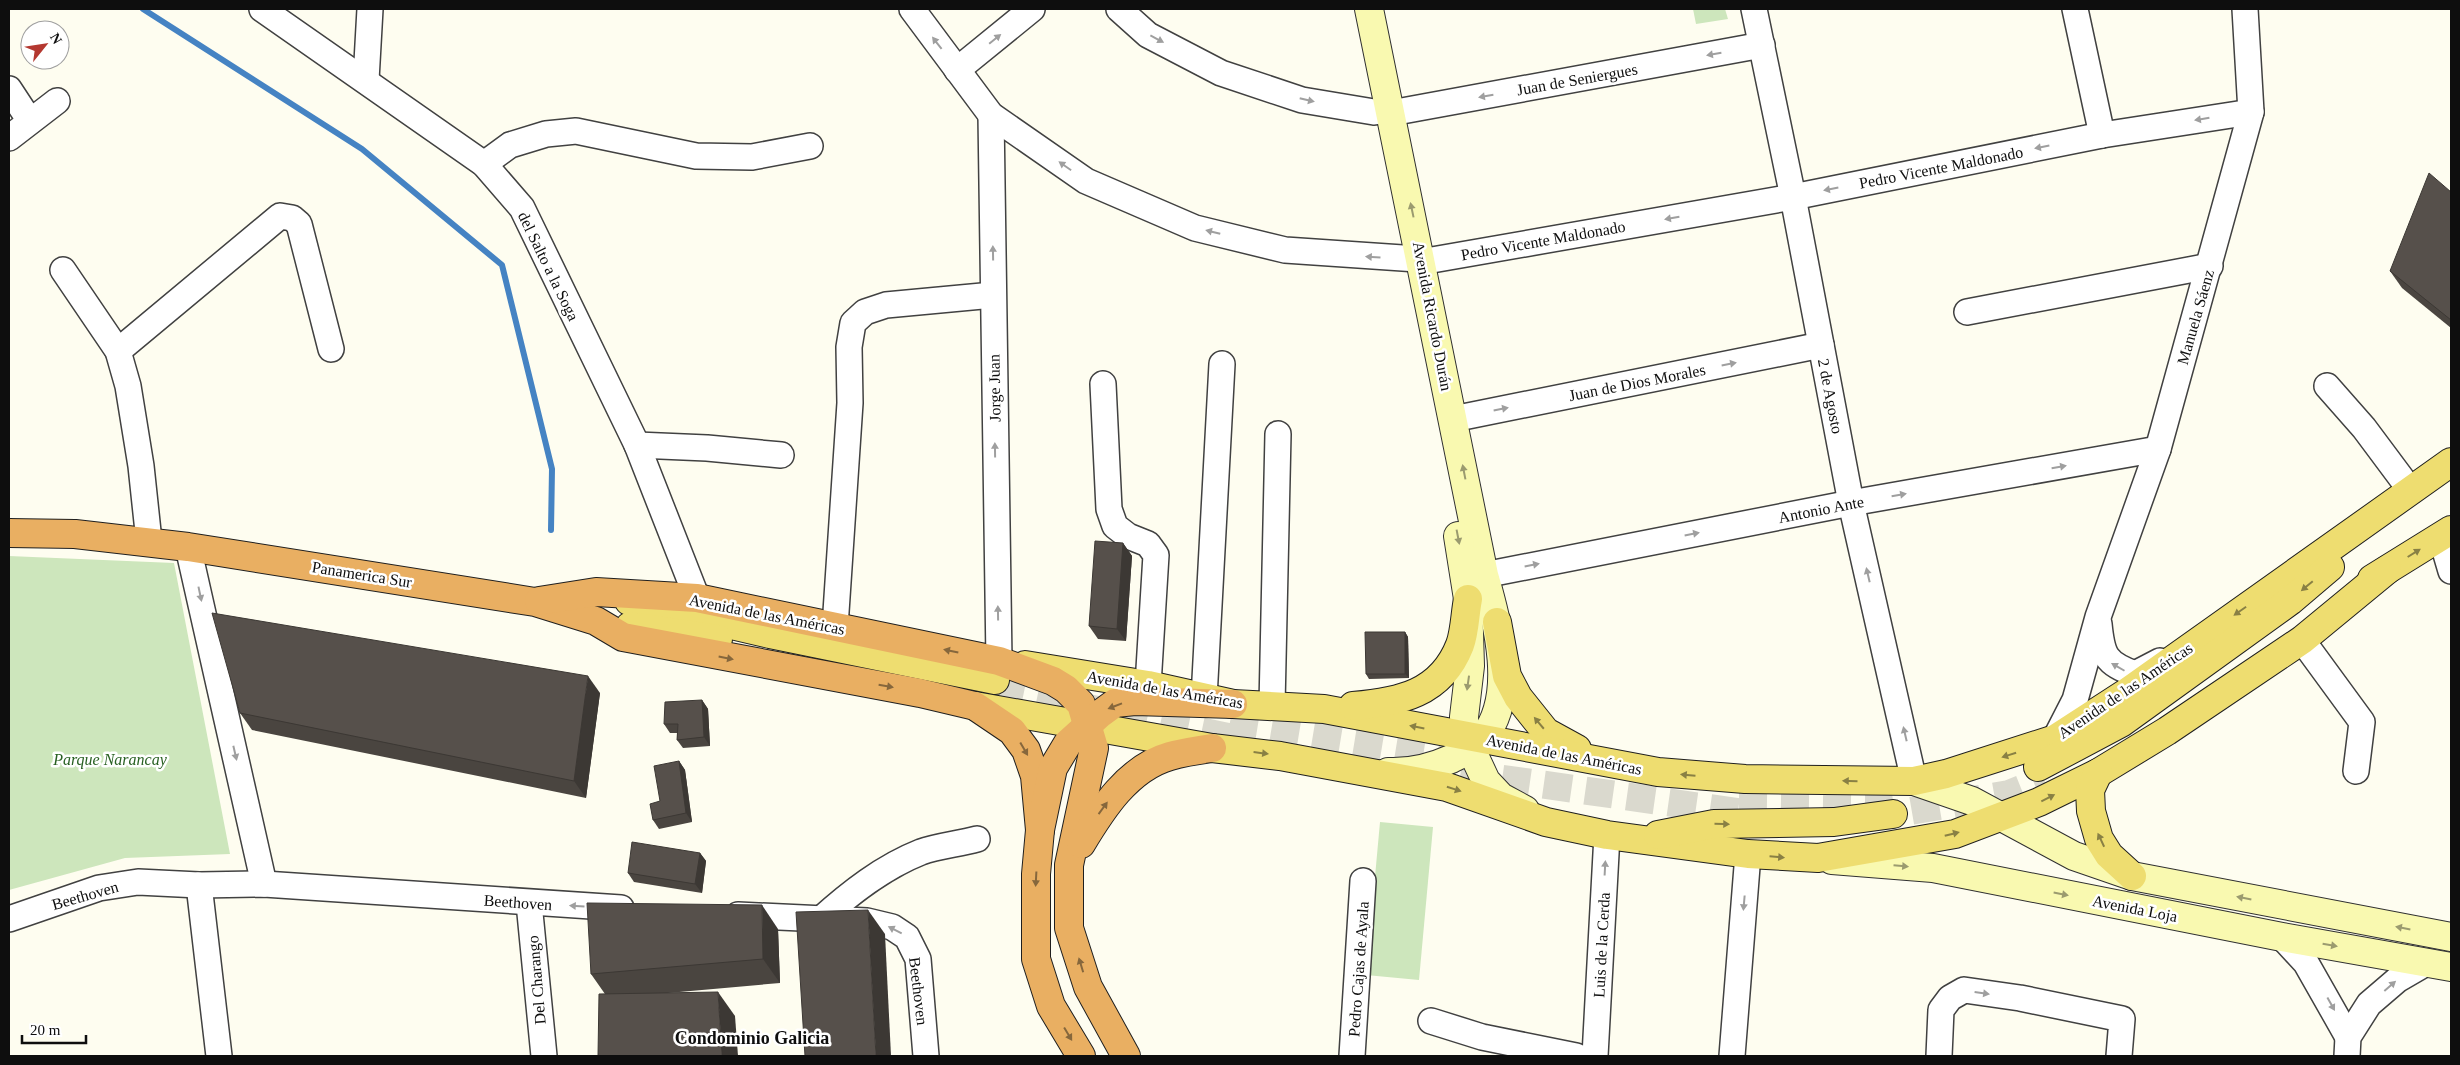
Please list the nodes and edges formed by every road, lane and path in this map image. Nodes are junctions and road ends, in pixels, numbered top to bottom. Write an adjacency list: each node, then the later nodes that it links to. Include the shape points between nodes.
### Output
1 (262, 9): 13 (street, del Salto a la Soga)
2 (370, 9): 13 (street)
3 (912, 9): 12 (street, Pedro Vicente Maldonado, one-way to 3)
4 (1032, 9): 12 (street, one-way to 4)
5 (1119, 9): 17 (street, Juan de Seniergues, one-way to 17, via 1148,34 1221,73 1302,100)
6 (1353, 9): 17 (street, Avenida Ricardo Durán)
7 (1369, 9): 17 (street, Avenida Ricardo Durán)
8 (1754, 9): 11 (street, 2 de Agosto)
9 (2076, 9): 20 (street)
10 (2245, 9): 16 (street, Manuela Sáenz)
11 (1762, 45): 17 (street, Juan de Seniergues, one-way to 17); 24 (street, 2 de Agosto)
12 (957, 70): 18 (street, Pedro Vicente Maldonado)
13 (366, 80): 23 (street, del Salto a la Soga)
14 (9, 90): 19 (street)
15 (57, 101): 19 (street)
16 (2250, 112): 20 (street, Pedro Vicente Maldonado, one-way to 20); 26 (street, Manuela Sáenz)
17 (1383, 113): 25 (street, Avenida Ricardo Durán)
18 (991, 115): 25 (street, Pedro Vicente Maldonado, one-way to 18, via 1286,250 1195,228 1086,181); 28 (street, Jorge Juan, one-way to 18)
19 (30, 121): 21 (street)
20 (2102, 135): 24 (street, Pedro Vicente Maldonado, one-way to 24)
21 (9, 138)
22 (810, 146): 23 (street, via 752,157 696,156 576,131 546,134 510,145)
23 (484, 164): 38 (street, del Salto a la Soga, via 522,208)
24 (1793, 197): 25 (street, Pedro Vicente Maldonado, one-way to 25); 30 (street, 2 de Agosto)
25 (1412, 259): 36 (street, Avenida Ricardo Durán); 53 (street, Avenida Ricardo Durán, one-way to 53)
26 (2210, 266): 29 (street); 39 (street, Manuela Sáenz)
27 (63, 270): 32 (street)
28 (993, 295): 57 (street, via 886,306 865,312 853,323 849,348 850,403); 60 (street, Jorge Juan, one-way to 28)
29 (1967, 312)
30 (1821, 345): 36 (street, Juan de Dios Morales, one-way to 30); 43 (street, 2 de Agosto)
31 (330, 349): 32 (street, via 299,224 292,218 280,216)
32 (118, 351): 46 (street, via 128,386)
33 (1222, 364): 62 (street)
34 (1102, 384): 61 (street, via 1109,509 1114,526 1148,544 1156,555)
35 (2327, 386): 42 (street, via 2364,428)
36 (1453, 419): 50 (street, Avenida Ricardo Durán, one-way to 36)
37 (1278, 434): 64 (street)
38 (637, 445): 40 (street); 52 (street, del Salto a la Soga)
39 (2158, 449): 43 (street, Antonio Ante, one-way to 39); 55 (street, Manuela Sáenz)
40 (782, 455)
41 (2451, 463): 42 (main road, Avenida de las Américas); 48 (main road, Avenida de las Américas, one-way to 48, via 2290,601 2121,723 2041,773 2125,738)
42 (2410, 490): 59 (main road, Avenida de las Américas, one-way to 59)
43 (1851, 503): 50 (street, Antonio Ante, one-way to 43); 74 (street, 2 de Agosto, one-way to 43)
44 (9, 533): 46 (highway, via 75,534)
45 (2446, 533): 48 (main road, Avenida de las Américas, one-way to 45); 49 (street)
46 (149, 541): 47 (highway, Panamerica Sur)
47 (188, 546): 54 (highway, Panamerica Sur); 87 (street, one-way to 87)
48 (2387, 570): 58 (main road, Avenida de las Américas)
49 (2451, 571)
50 (1484, 575): 56 (street, Avenida Ricardo Durán)
51 (596, 592): 52 (highway, Avenida de las Américas); 54 (highway, Avenida de las Américas); 60 (main road, Avenida de las Américas)
52 (696, 598): 57 (highway, Avenida de las Américas)
53 (1468, 599): 65 (main road, via 1460,645 1443,674 1415,695 1386,703); 68 (street, Avenida Ricardo Durán, one-way to 68, via 1470,666 1464,717)
54 (535, 602): 60 (highway, Avenida de las Américas, one-way to 60, via 596,621 623,637 920,693)
55 (2098, 617): 59 (street, Manuela Sáenz, one-way to 55, via 2135,674 2114,666 2102,650); 67 (street, Manuela Sáenz, via 2075,700)
56 (1497, 622): 68 (street, Avenida Ricardo Durán, via 1502,691 1495,718); 70 (main road, one-way to 56, via 1546,732 1518,697 1507,676)
57 (835, 626): 60 (highway, Avenida de las Américas, one-way to 57)
58 (2302, 640): 72 (street, via 2362,722); 73 (main road, Avenida de las Américas, via 2167,731)
59 (2193, 644): 67 (main road, Avenida de las Américas, via 2126,694)
60 (991, 684): 61 (main road, Avenida de las Américas); 66 (main road, Avenida de las Américas); 66 (highway, via 1053,681 1081,704); 78 (highway, one-way to 78, via 1012,731 1026,750 1035,776)
61 (1148, 685): 62 (main road, Avenida de las Américas)
62 (1204, 698): 63 (main road, Avenida de las Américas)
63 (1233, 704): 64 (main road, Avenida de las Américas); 66 (highway, one-way to 66, via 1135,701 1115,704)
64 (1272, 705): 65 (main road, Avenida de las Américas)
65 (1324, 709): 68 (main road, Avenida de las Américas, one-way to 65)
66 (1089, 725): 69 (main road, Avenida de las Américas); 78 (highway, via 1068,743 1053,768); 84 (highway, via 1094,752)
67 (2055, 739): 74 (main road, Avenida de las Américas, one-way to 74, via 1955,772)
68 (1473, 742): 70 (main road, Avenida de las Américas); 71 (street, via 1432,768 1396,772); 77 (street, via 1486,781 1501,797)
69 (1212, 748): 71 (main road, Avenida de las Américas, one-way to 71, via 1280,756); 84 (highway, one-way to 69, via 1104,805 1142,769 1169,756)
70 (1594, 758): 74 (main road, Avenida de las Américas, one-way to 70, via 1745,779 1658,772)
71 (1354, 770): 77 (main road, Avenida de las Américas, one-way to 77, via 1447,787)
72 (2356, 771)
73 (2098, 773): 76 (main road, Avenida de las Américas, one-way to 73); 85 (main road, one-way to 73, via 2109,855 2099,838 2091,811 2090,790)
74 (1914, 781): 76 (street, Avenida Loja, via 1972,801)
75 (1893, 814): 80 (main road, one-way to 75, via 1714,824 1834,822)
76 (2003, 816): 83 (main road, Avenida de las Américas, one-way to 76, via 1955,834); 85 (street, Avenida Loja, via 2074,856)
77 (1546, 822): 79 (main road, Avenida de las Américas)
78 (1040, 830): 103 (highway, one-way to 103, via 1035,905 1036,959 1051,1006)
79 (1607, 835): 80 (main road, Avenida de las Américas); 107 (street, Luis de la Cerda, one-way to 79)
80 (1640, 839): 82 (main road, Avenida de las Américas)
81 (977, 840): 93 (street, via 922,852 884,871)
82 (1748, 854): 83 (main road, Avenida de las Américas, one-way to 83); 108 (street, one-way to 108)
83 (1818, 858): 94 (street, Avenida Loja, one-way to 94, via 1933,868)
84 (1069, 865): 104 (highway, one-way to 84, via 1088,987 1069,928)
85 (2132, 876): 95 (street, Avenida Loja, one-way to 85)
86 (1363, 881): 105 (street, Pedro Cajas de Ayala)
87 (264, 884): 88 (street, Beethoven); 89 (street, Beethoven)
88 (199, 885): 92 (street, Beethoven, via 117,884); 100 (street)
89 (529, 903): 90 (street, Beethoven, one-way to 89); 101 (street, Del Charango)
90 (645, 910)
91 (711, 914): 93 (street, Beethoven)
92 (9, 919)
93 (820, 920): 102 (street, Beethoven, one-way to 93, via 918,959 907,937 892,928 867,921)
94 (2282, 937): 96 (street, Avenida Loja, one-way to 96); 98 (street, one-way to 98, via 2306,963)
95 (2451, 938)
96 (2440, 965): 98 (street, one-way to 96, via 2369,1004 2397,980)
97 (1431, 1021): 99 (street)
98 (2347, 1046)
99 (1481, 1047): 106 (street)
100 (219, 1056)
101 (544, 1056)
102 (926, 1056)
103 (1081, 1056)
104 (1126, 1056)
105 (1352, 1056)
106 (1576, 1056)
107 (1595, 1056)
108 (1732, 1056)
109 (1939, 1056): 110 (street, one-way to 110, via 1941,1010 1950,998 1964,990 2122,1019)
110 (2119, 1056)

